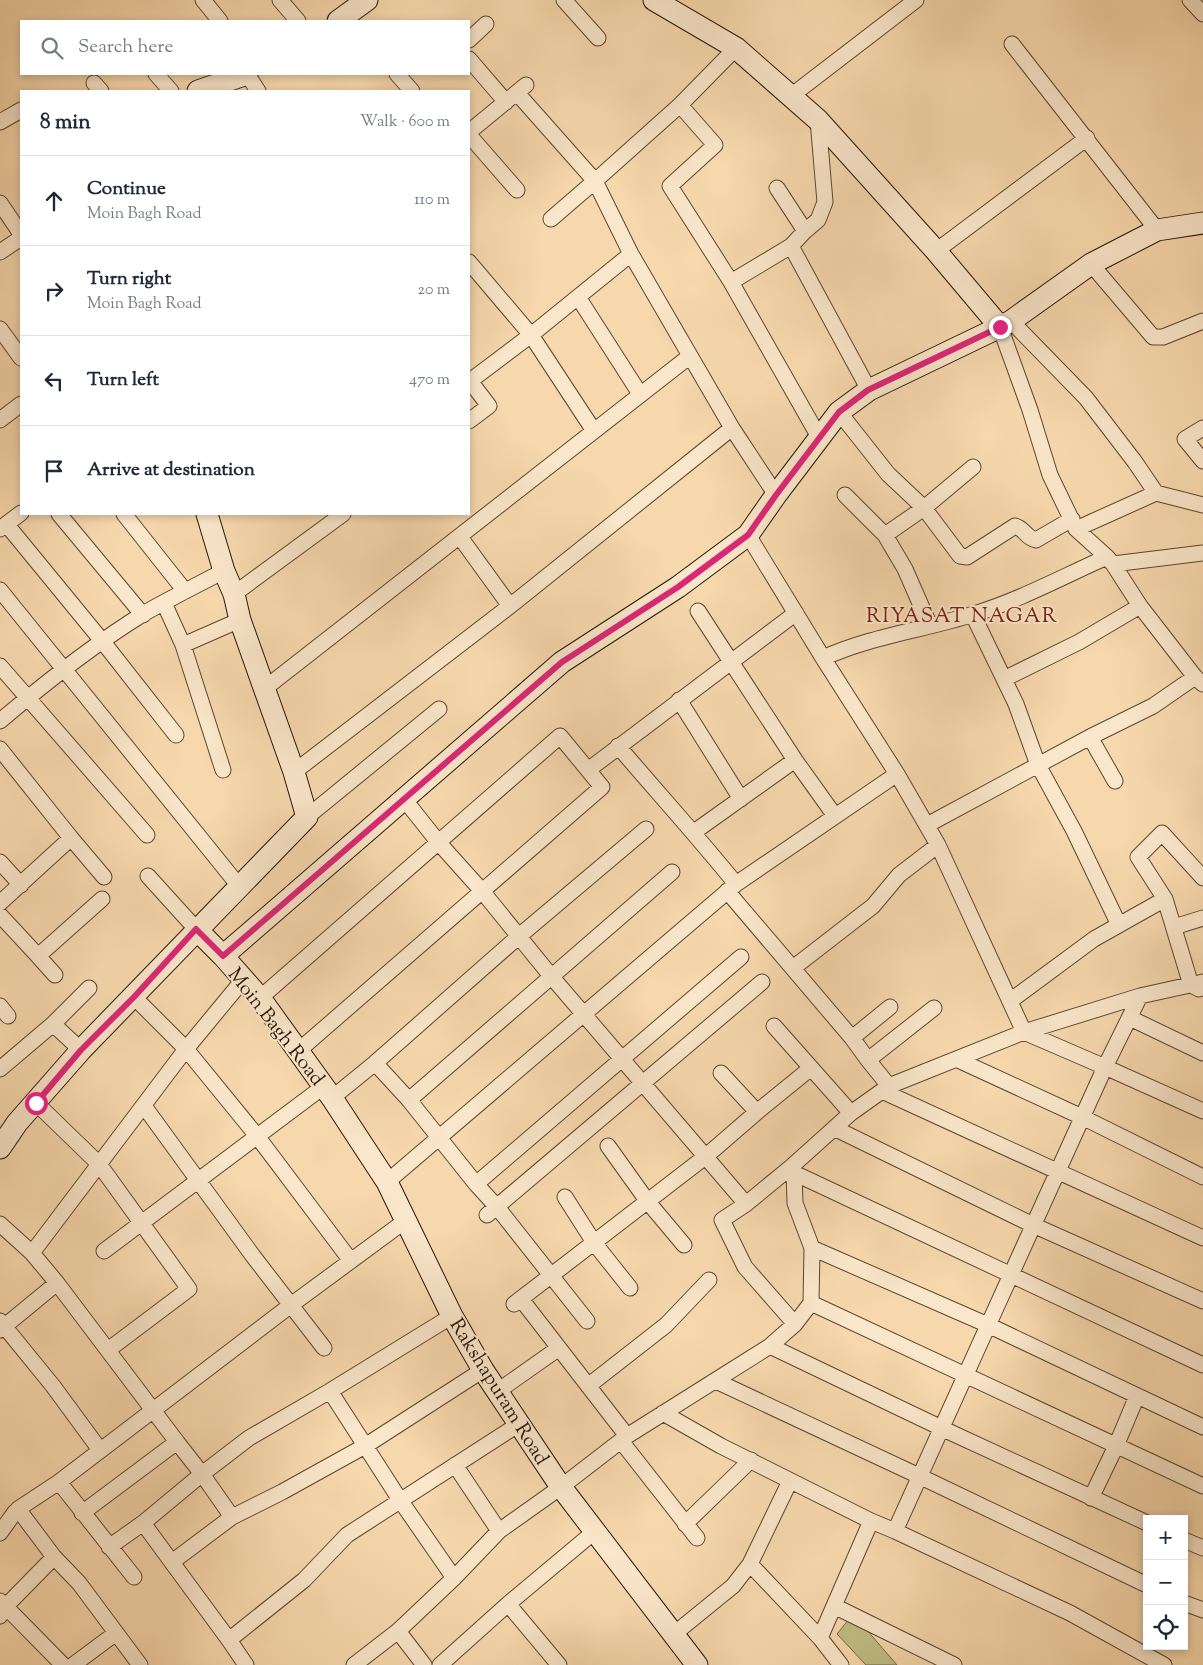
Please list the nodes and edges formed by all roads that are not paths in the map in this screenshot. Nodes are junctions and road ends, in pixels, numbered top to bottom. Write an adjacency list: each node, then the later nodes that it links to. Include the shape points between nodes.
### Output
1 (203, 0): 10 (street)
2 (280, 0): 11 (street)
3 (367, 0): 9 (street)
4 (564, 0): 13 (street)
5 (654, 0): 16 (street)
6 (1190, 0): 8 (street)
7 (914, 1): 27 (street)
8 (1203, 14)
9 (346, 19)
10 (219, 20)
11 (297, 20)
12 (486, 24): 14 (street)
13 (598, 38)
14 (470, 39)
15 (1012, 44): 34 (street)
16 (736, 48): 27 (street); 28 (street)
17 (470, 60): 26 (street)
18 (157, 75): 22 (street)
19 (244, 75): 23 (street)
20 (248, 75): 24 (street)
21 (398, 75): 25 (street)
22 (170, 90)
23 (201, 90)
24 (257, 90)
25 (411, 90)
26 (516, 93): 32 (street); 35 (street)
27 (791, 96): 31 (street)
28 (680, 105): 35 (street); 51 (street, via 715,145 670,186)
29 (20, 110): 30 (street)
30 (1, 120)
31 (818, 120): 42 (street, via 825,202 818,220); 46 (street)
32 (470, 133)
33 (470, 135): 37 (street)
34 (1087, 138): 41 (street); 46 (street)
35 (595, 181): 39 (street); 48 (street)
36 (777, 188): 42 (street)
37 (517, 190)
38 (0, 203): 43 (street)
39 (551, 219)
40 (1203, 224): 41 (street)
41 (1157, 230): 50 (street)
42 (805, 231): 45 (street)
43 (20, 233)
44 (20, 239): 47 (street)
45 (791, 246): 51 (street); 61 (street)
46 (936, 250): 54 (street)
47 (0, 252)
48 (631, 254): 52 (street); 57 (street)
49 (470, 263): 56 (street)
50 (1091, 264): 53 (street, via 1153,337 1163,337); 54 (street)
51 (731, 282): 70 (street)
52 (578, 297): 56 (street); 62 (street)
53 (1203, 320)
54 (1006, 324): 61 (street); 73 (street, via 1086,398); 83 (street, via 1050,475)
55 (0, 329): 58 (street)
56 (531, 334): 59 (street); 69 (street)
57 (690, 356): 62 (street); 67 (street)
58 (20, 357)
59 (470, 379)
60 (470, 381): 66 (street, via 489,406)
61 (868, 390): 64 (street)
62 (640, 394): 69 (street)
63 (20, 405): 65 (street)
64 (839, 412): 70 (street); 77 (street, via 888,474)
65 (0, 420)
66 (470, 420)
67 (732, 428): 74 (street); 95 (street)
68 (1203, 428): 71 (street, via 1185,438)
69 (594, 431): 87 (street)
70 (819, 437): 74 (street)
71 (1203, 461)
72 (973, 467): 77 (street)
73 (1156, 493): 76 (street); 83 (street)
74 (776, 495): 85 (street)
75 (845, 495): 86 (street)
76 (1203, 505)
77 (924, 508): 83 (street, via 960,556 967,557 1015,526 1036,540); 86 (street)
78 (20, 514): 84 (street)
79 (60, 515): 99 (street)
80 (125, 515): 92 (street)
81 (210, 515): 90 (street)
82 (342, 515): 93 (street)
83 (1074, 524): 89 (street)
84 (3, 527): 103 (street)
85 (748, 535): 98 (street); 127 (street, via 678,587 562,662)
86 (885, 535): 102 (street, via 905,569)
87 (460, 537): 95 (street); 111 (street)
88 (1203, 553): 89 (street)
89 (1110, 560): 96 (street); 100 (street)
90 (224, 572): 92 (street); 93 (street)
91 (0, 590): 108 (street)
92 (185, 591): 94 (street)
93 (234, 594): 101 (street)
94 (164, 603): 99 (street); 104 (street)
95 (510, 606): 124 (street)
96 (1140, 606): 109 (street, via 1079,642); 110 (street)
97 (698, 611): 106 (street)
98 (796, 613): 105 (street); 106 (street)
99 (143, 614): 103 (street)
100 (973, 614): 102 (street); 109 (street)
101 (240, 620): 104 (street); 111 (street)
102 (930, 626): 105 (street, via 846,648)
103 (103, 642): 108 (street); 116 (street)
104 (182, 645): 122 (street)
105 (823, 658): 125 (street)
106 (731, 662): 113 (street); 120 (street)
107 (0, 666): 112 (street)
108 (65, 670): 112 (street); 144 (street)
109 (1004, 679): 121 (street)
110 (1199, 680): 117 (street)
111 (264, 689): 124 (street)
112 (28, 698): 115 (street); 134 (street)
113 (679, 700): 118 (street); 128 (street)
114 (439, 709): 130 (street)
115 (0, 721)
116 (176, 735)
117 (1090, 737): 121 (street); 126 (street)
118 (618, 746): 123 (street); 133 (street)
119 (0, 748): 135 (street)
120 (795, 760): 128 (street); 129 (street)
121 (1038, 765): 131 (street); 152 (street, via 1074,830)
122 (223, 770)
123 (588, 770): 136 (street, via 560,736); 146 (street, via 602,787)
124 (294, 772): 130 (street)
125 (898, 774): 129 (street); 131 (street)
126 (1115, 781)
127 (404, 799): 136 (street); 157 (street)
128 (741, 799): 133 (street)
129 (835, 816): 145 (street)
130 (307, 817): 144 (street)
131 (927, 825): 137 (street)
132 (646, 829): 155 (street)
133 (694, 832): 145 (street)
134 (147, 835)
135 (71, 838): 140 (street); 143 (street)
136 (439, 843): 146 (street); 168 (street)
137 (938, 845): 159 (street, via 898,875 873,906); 169 (street)
138 (0, 862): 143 (street)
139 (672, 872): 161 (street)
140 (104, 876)
141 (148, 876): 154 (street)
142 (1203, 878): 148 (street, via 1162,833 1138,857)
143 (20, 885): 149 (street)
144 (239, 886): 154 (street)
145 (732, 888): 159 (street); 172 (street)
146 (482, 891): 155 (street); 180 (street)
147 (102, 899): 156 (street)
148 (1165, 899): 152 (street); 153 (street)
149 (0, 903)
150 (0, 915): 156 (street)
151 (1203, 918): 153 (street)
152 (1119, 925): 169 (street, via 1094,939)
153 (1174, 927): 164 (street)
154 (196, 929): 157 (street, Moin Bagh Road); 167 (street)
155 (518, 937): 161 (street); 185 (street)
156 (38, 956): 160 (street)
157 (223, 956): 162 (street, Moin Bagh Road)
158 (741, 957): 182 (street)
159 (793, 968): 177 (street)
160 (55, 974)
161 (551, 976): 172 (street); 193 (street)
162 (243, 980): 168 (street, Moin Bagh Road); 178 (street)
163 (762, 982): 190 (street)
164 (1199, 986): 166 (street)
165 (89, 988): 174 (street)
166 (1140, 996): 173 (street); 176 (street)
167 (134, 997): 178 (street); 179 (street)
168 (260, 998): 180 (street, Moin Bagh Road)
169 (1010, 1001): 176 (street)
170 (890, 1006): 177 (street)
171 (934, 1008): 184 (street)
172 (585, 1014): 182 (street); 202 (street)
173 (1130, 1018): 181 (street); 186 (street)
174 (53, 1024): 179 (street); 188 (street)
175 (774, 1026): 187 (street)
176 (1024, 1032): 183 (street); 186 (street)
177 (852, 1038): 184 (street)
178 (186, 1048): 195 (street); 201 (street)
179 (81, 1050): 194 (street)
180 (297, 1052): 192 (street, Moin Bagh Road)
181 (1203, 1053)
182 (622, 1058): 190 (street); 212 (street)
183 (956, 1059): 191 (street); 199 (street)
184 (868, 1060): 191 (street)
185 (375, 1063): 192 (street); 193 (street)
186 (1106, 1067): 196 (street); 199 (street)
187 (811, 1068): 197 (street); 198 (street)
188 (0, 1069)
189 (721, 1073): 197 (street)
190 (643, 1082): 205 (street); 216 (street)
191 (886, 1088): 198 (street); 208 (street)
192 (328, 1092): 201 (street); 211 (street, Rakshapuram Road)
193 (409, 1100): 202 (street)
194 (36, 1103): 204 (street); 206 (street)
195 (144, 1106): 206 (street); 210 (street)
196 (1203, 1111)
197 (756, 1112): 205 (street)
198 (851, 1113): 200 (street)
199 (1082, 1117): 208 (street); 209 (street)
200 (834, 1128): 207 (street); 220 (street)
201 (257, 1136): 210 (street); 227 (street)
202 (440, 1138): 211 (street); 212 (street)
203 (608, 1146): 214 (street)
204 (0, 1148)
205 (704, 1157): 214 (street); 215 (street)
206 (99, 1164): 218 (street); 226 (street)
207 (793, 1170): 215 (street); 224 (street, via 795,1203); 228 (street)
208 (1057, 1171): 220 (street); 221 (street)
209 (1203, 1177)
210 (199, 1181): 218 (street); 235 (street)
211 (387, 1182): 217 (street, Rakshapuram Road)
212 (476, 1184): 216 (street)
213 (565, 1197): 222 (street)
214 (648, 1202): 222 (street); 223 (street)
215 (746, 1204): 238 (street, via 722,1220 745,1267)
216 (492, 1211): 229 (street)
217 (406, 1221): 227 (street); 236 (street, Rakshapuram Road)
218 (141, 1223): 225 (street); 244 (street, via 189,1289)
219 (0, 1224): 226 (street)
220 (1033, 1225): 228 (street); 233 (street)
221 (1203, 1238)
222 (595, 1244): 229 (street); 232 (street)
223 (684, 1246)
224 (812, 1248): 234 (street); 240 (street)
225 (104, 1251)
226 (32, 1253): 231 (street)
227 (351, 1261): 235 (street)
228 (1011, 1274): 240 (street); 245 (street)
229 (552, 1276): 237 (street); 243 (street, via 517,1302)
230 (709, 1280): 249 (street, via 666,1324)
231 (57, 1283): 239 (street); 244 (street)
232 (630, 1288)
233 (1203, 1301)
234 (811, 1304): 238 (street); 247 (street)
235 (291, 1305): 242 (street); 253 (street)
236 (452, 1316): 246 (street, Rakshapuram Road); 251 (street)
237 (587, 1321)
238 (795, 1324): 241 (street)
239 (2, 1325): 262 (street)
240 (988, 1325): 247 (street); 252 (street)
241 (770, 1346): 248 (street); 256 (street)
242 (324, 1348)
243 (559, 1348): 249 (street); 250 (street)
244 (108, 1350): 253 (street)
245 (1203, 1365)
246 (483, 1370): 250 (street, Rakshapuram Road); 260 (street)
247 (965, 1376): 256 (street); 261 (street)
248 (716, 1381): 254 (street); 266 (street)
249 (588, 1386): 258 (street)
250 (498, 1391): 255 (street, Rakshapuram Road)
251 (330, 1392): 260 (street); 265 (street, via 249,1438)
252 (1137, 1396): 257 (street); 261 (street)
253 (152, 1411): 259 (street); 262 (street)
254 (663, 1412): 258 (street); 263 (street)
255 (519, 1424): 264 (street); 270 (street, Rakshapuram Road)
256 (942, 1427): 266 (street); 271 (street)
257 (1203, 1427)
258 (624, 1439): 270 (street); 279 (street)
259 (177, 1442): 265 (street); 274 (street)
260 (365, 1446): 272 (street); 275 (street)
261 (1116, 1446): 269 (street); 271 (street)
262 (100, 1450): 268 (street)
263 (751, 1460): 267 (street); 279 (street)
264 (455, 1465): 272 (street); 281 (street)
265 (202, 1474): 275 (street); 278 (street)
266 (920, 1476): 283 (street); 293 (street)
267 (790, 1481): 276 (street); 290 (street)
268 (59, 1482): 274 (street); 288 (street, via 18,1509)
269 (1203, 1486)
270 (561, 1487): 281 (street); 282 (street, Rakshapuram Road)
271 (1091, 1498): 277 (street)
272 (400, 1500): 292 (street); 303 (street, via 347,1535 304,1580)
273 (15, 1512): 280 (street)
274 (82, 1513): 286 (street)
275 (232, 1517): 289 (street)
276 (871, 1521): 283 (street); 296 (street)
277 (1143, 1521)
278 (143, 1523): 286 (street); 289 (street)
279 (685, 1524): 284 (street)
280 (0, 1532)
281 (499, 1532): 292 (street)
282 (594, 1532): 294 (street); 301 (street, Rakshapuram Road)
283 (896, 1532): 315 (street, via 1070,1613)
284 (697, 1538)
285 (1188, 1542): 287 (street)
286 (109, 1547): 291 (street)
287 (1203, 1548)
288 (54, 1557): 297 (street); 300 (street, via 79,1583)
289 (172, 1562): 303 (street)
290 (750, 1564): 301 (street, via 733,1586); 302 (street)
291 (134, 1578)
292 (454, 1578): 299 (street)
293 (1143, 1583)
294 (508, 1604): 310 (street); 311 (street)
295 (1188, 1604): 298 (street)
296 (834, 1606): 302 (street); 314 (street)
297 (2, 1608): 304 (street)
298 (1203, 1610)
299 (398, 1631): 308 (street); 309 (street)
300 (116, 1633): 305 (street); 306 (street)
301 (674, 1634): 312 (street, Rakshapuram Road)
302 (820, 1638): 313 (street)
303 (229, 1640): 307 (street)
304 (63, 1665)
305 (73, 1665)
306 (140, 1665)
307 (246, 1665)
308 (354, 1665)
309 (424, 1665)
310 (440, 1665)
311 (559, 1665)
312 (697, 1665)
313 (841, 1665)
314 (954, 1665)
315 (1164, 1665)

